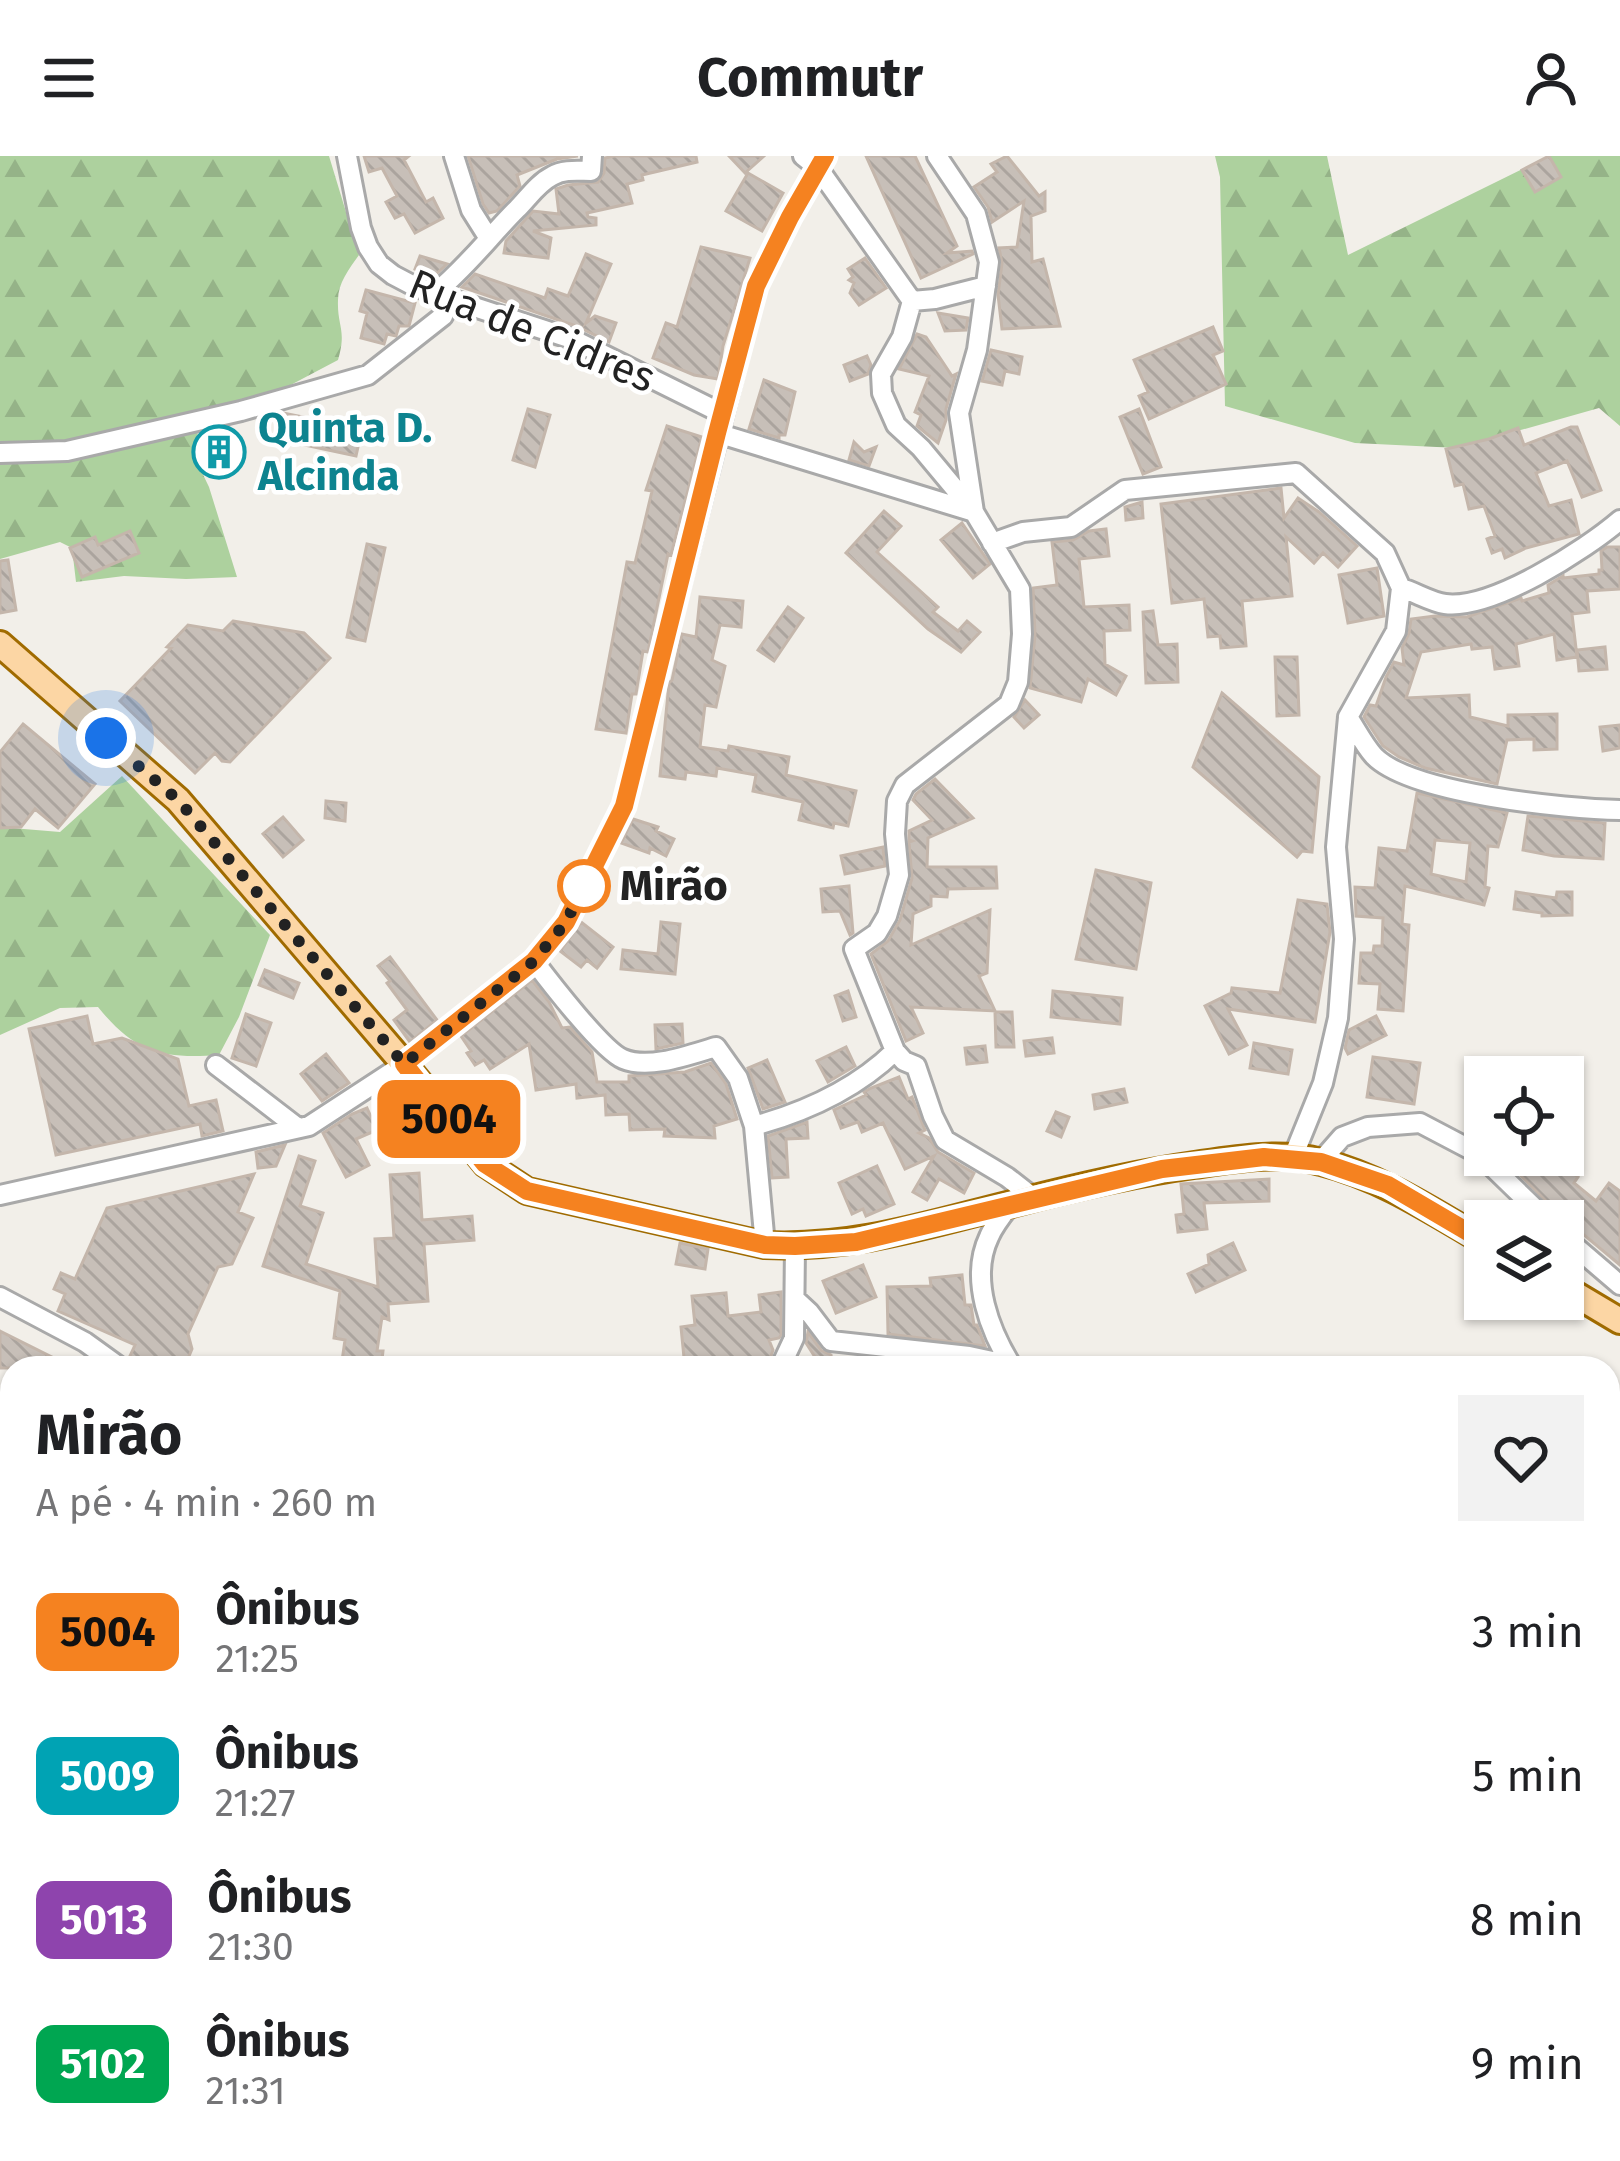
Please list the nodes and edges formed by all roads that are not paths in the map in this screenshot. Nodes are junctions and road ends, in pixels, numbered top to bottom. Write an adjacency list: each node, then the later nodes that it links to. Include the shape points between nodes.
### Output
1 (346, 156): 8 (street, Rua de Cidres, via 368,247 393,275)
2 (454, 156): 6 (street)
3 (592, 156): 6 (street, via 590,171 554,175)
4 (937, 156): 7 (street, via 976,214 989,262)
5 (815, 160): 9 (street); 10 (street, via 756,286)
6 (488, 237): 8 (street)
7 (986, 286): 9 (street); 12 (street, via 959,413)
8 (442, 296): 10 (street, Rua de Cidres, via 572,339); 11 (street, via 443,316 368,375 68,451)
9 (912, 302): 12 (street, via 881,374 882,393 896,424)
10 (720, 423): 12 (street, Rua de Cidres); 19 (street, via 624,806 566,922)
11 (0, 453)
12 (974, 512): 14 (street)
13 (1620, 520): 15 (street, via 1564,560 1486,596 1444,604)
14 (992, 543): 15 (street, via 1071,527 1125,490 1296,473 1385,554); 20 (street, via 1020,589 1018,682 1009,704 905,784 887,916 854,949)
15 (1401, 588): 17 (street, via 1396,631)
16 (0, 644): 21 (main road, via 178,800)
17 (1348, 717): 18 (street, via 1375,757 1417,778 1538,805); 25 (street, via 1336,848 1344,939 1337,1018 1323,1083)
18 (1620, 810)
19 (534, 961): 21 (street); 23 (street, via 626,1060 716,1047 738,1078)
20 (895, 1051): 23 (street, via 818,1104); 29 (street, via 916,1066 945,1140 1007,1177)
21 (404, 1064): 24 (street); 31 (main road, via 485,1164 527,1191)
22 (216, 1065): 24 (street)
23 (754, 1126): 31 (street)
24 (298, 1128): 27 (street)
25 (1293, 1157): 26 (main road); 29 (main road, via 1162,1169)
26 (1321, 1162): 28 (street, via 1342,1137 1420,1123 1479,1154); 30 (main road, via 1388,1185)
27 (0, 1195)
28 (1526, 1200)
29 (1022, 1201): 32 (main road, via 856,1242); 42 (street, via 989,1236 981,1261 980,1284)
30 (1464, 1230)
31 (765, 1245): 32 (main road)
32 (795, 1246): 36 (street)
33 (1584, 1254): 34 (street)
34 (1620, 1286)
35 (0, 1297): 39 (street)
36 (795, 1300): 40 (street); 41 (street, via 831,1341)
37 (1584, 1300): 38 (main road)
38 (1620, 1321)
39 (107, 1356)
40 (786, 1356)
41 (969, 1356)
42 (1007, 1356)

